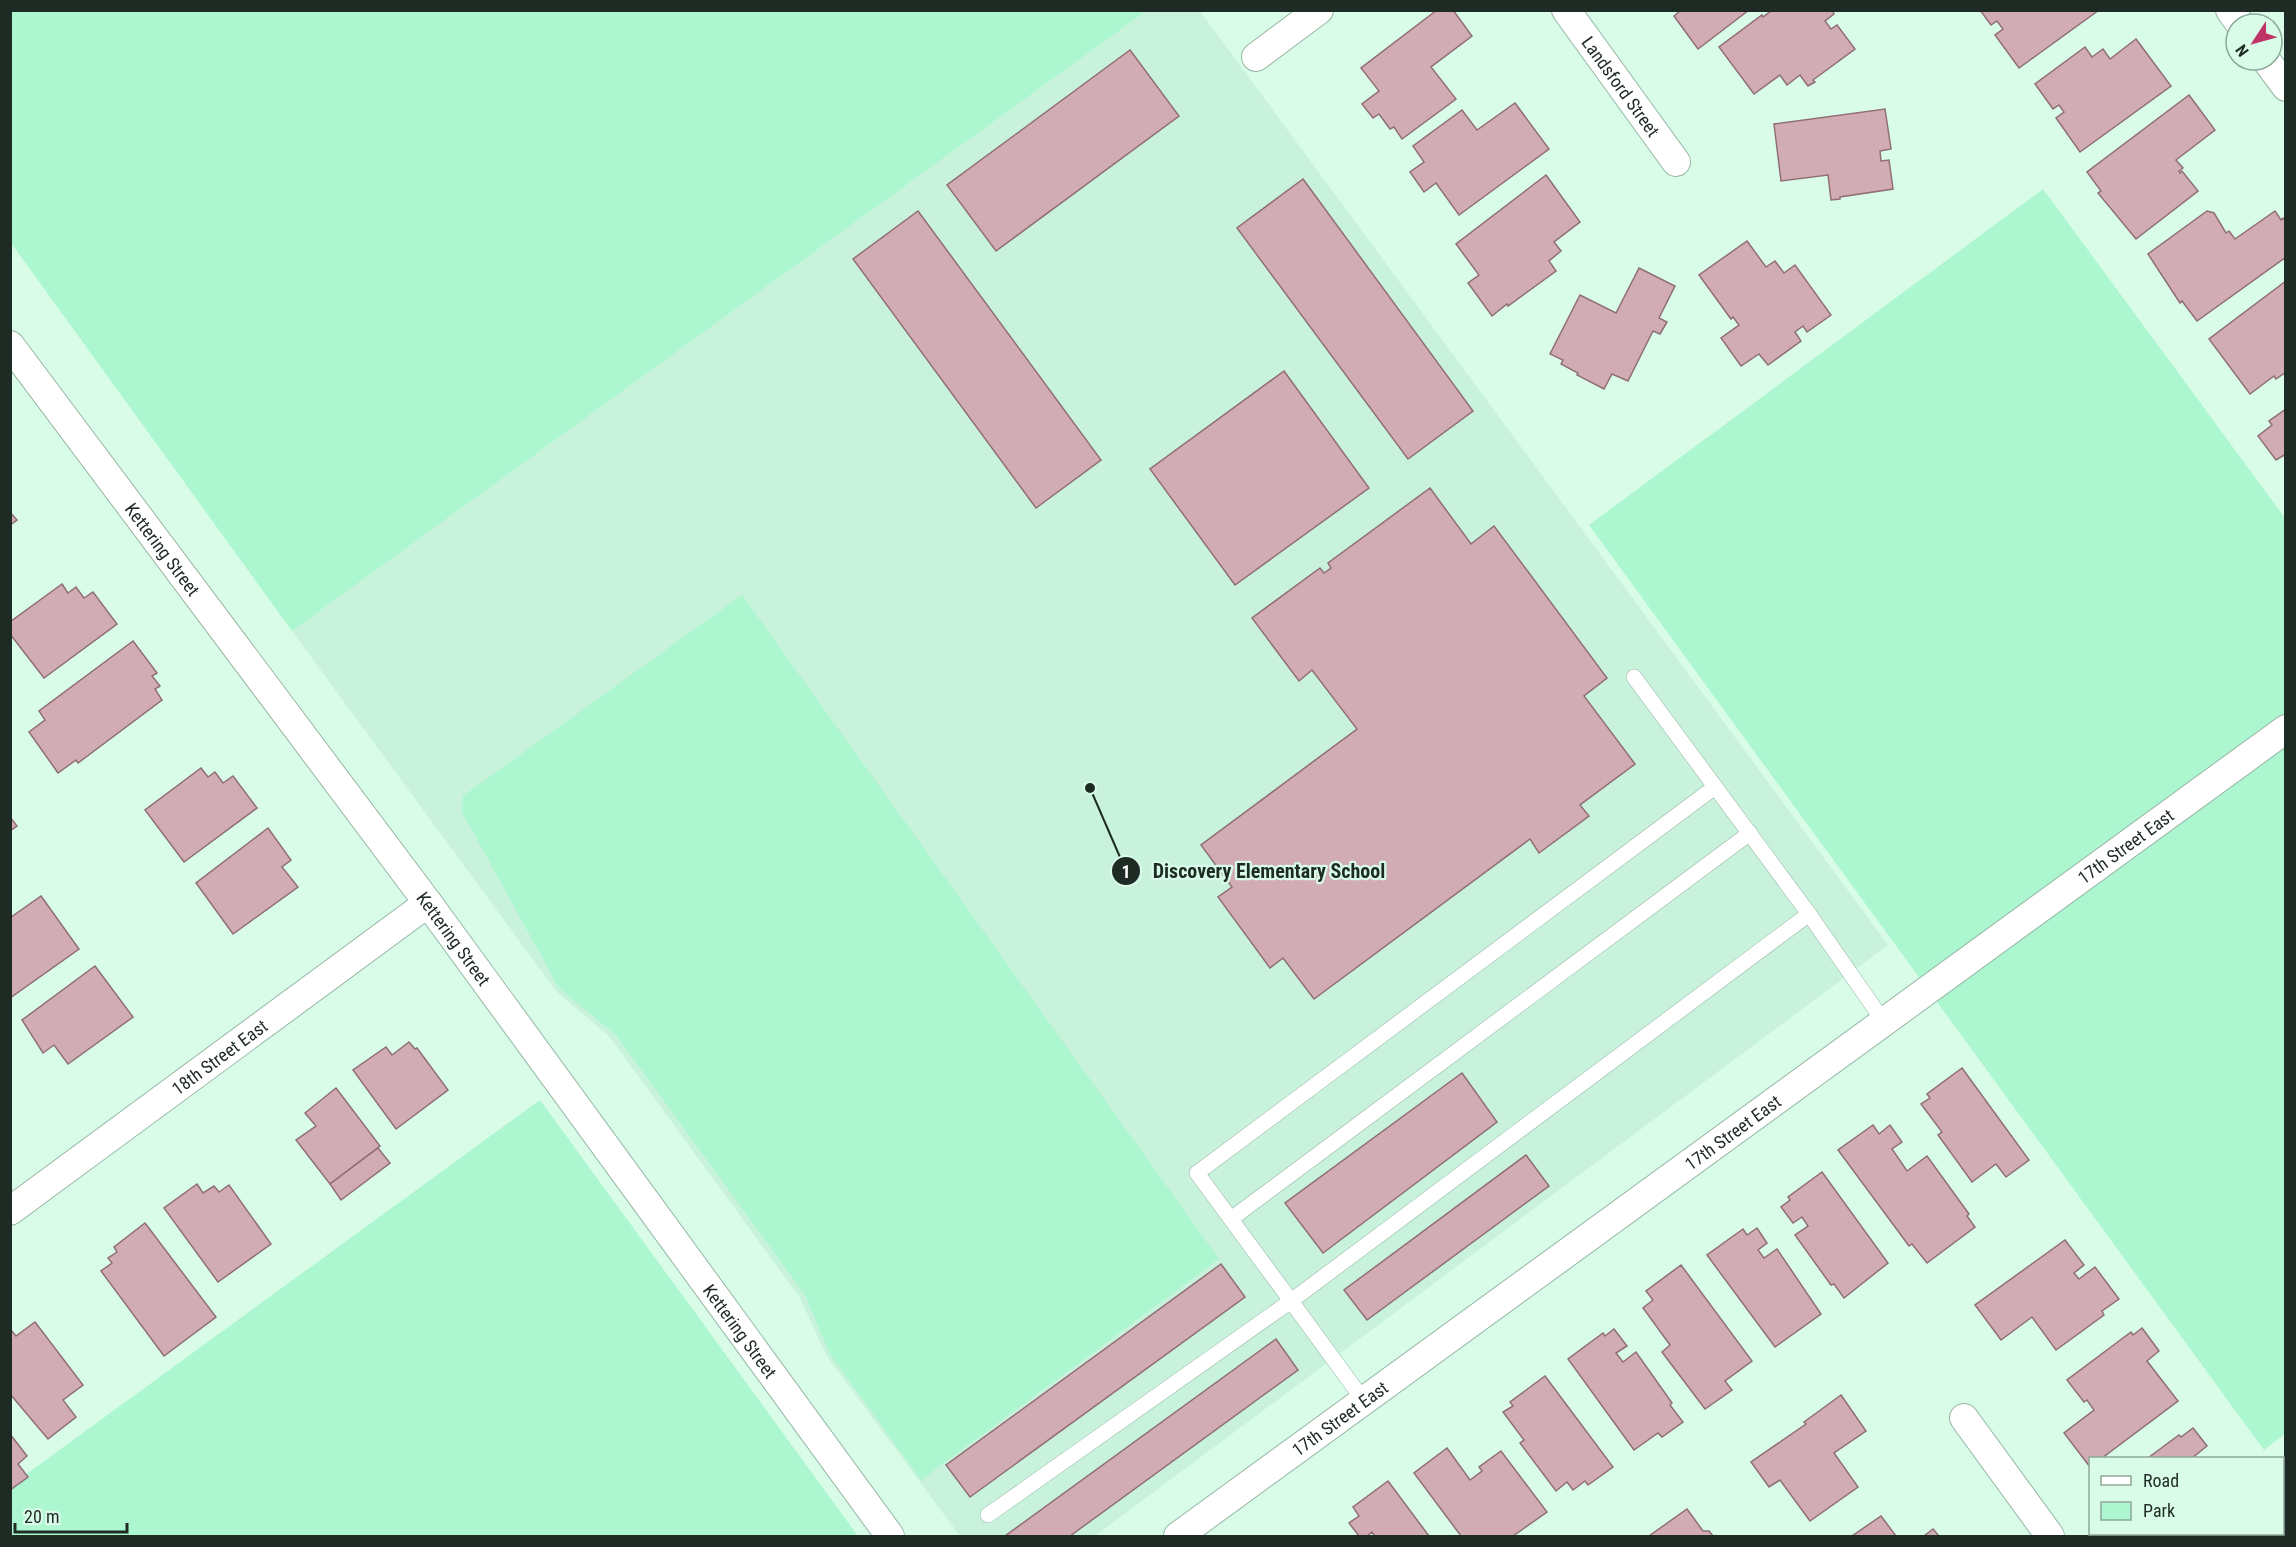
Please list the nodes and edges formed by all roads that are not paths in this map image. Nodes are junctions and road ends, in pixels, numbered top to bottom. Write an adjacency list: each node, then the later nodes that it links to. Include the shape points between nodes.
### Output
1 (1319, 10): 3 (street)
2 (1566, 10): 6 (street, Landsford Street)
3 (1256, 57)
4 (2275, 72): 5 (street)
5 (2286, 87)
6 (1676, 162)
7 (10, 345): 12 (street, Kettering Street)
8 (1634, 677): 10 (lane)
9 (2286, 729): 14 (street, 17th Street East)
10 (1715, 787): 11 (lane); 16 (lane, via 1197,1173)
11 (1750, 833): 13 (lane); 16 (lane)
12 (428, 903): 15 (street, 18th Street East); 21 (street, Kettering Street)
13 (1809, 914): 14 (lane); 17 (lane)
14 (1884, 1022): 18 (street, 17th Street East)
15 (10, 1211)
16 (1231, 1219): 17 (lane)
17 (1291, 1301): 18 (lane); 20 (lane)
18 (1364, 1401): 22 (street, 17th Street East)
19 (1964, 1418): 23 (street)
20 (988, 1515)
21 (890, 1536)
22 (1178, 1536)
23 (2050, 1536)

